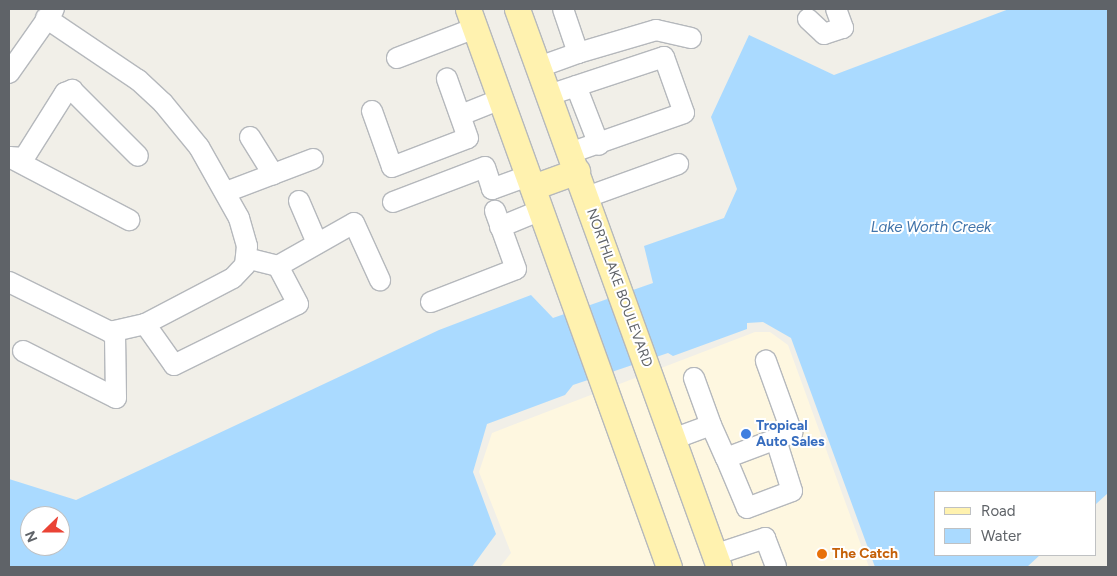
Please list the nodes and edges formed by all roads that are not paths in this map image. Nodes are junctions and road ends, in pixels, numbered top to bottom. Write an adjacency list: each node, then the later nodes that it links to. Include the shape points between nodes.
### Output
1 (517, 9): 10 (main road, NORTHLAKE BOULEVARD)
2 (563, 9): 8 (street)
3 (836, 9): 6 (street, via 843,28 824,34)
4 (50, 14): 11 (street); 27 (street, via 163,103 199,147)
5 (472, 18): 9 (street); 15 (main road)
6 (808, 19)
7 (691, 38): 8 (street, via 656,30)
8 (578, 53): 10 (street)
9 (397, 58)
10 (539, 67): 14 (main road, NORTHLAKE BOULEVARD)
11 (9, 73)
12 (447, 79): 17 (street)
13 (576, 86): 14 (street); 19 (street); 19 (street, via 664,57 684,113)
14 (549, 95): 23 (main road, NORTHLAKE BOULEVARD)
15 (501, 99): 17 (street); 26 (main road)
16 (372, 111): 17 (street, via 392,167 468,138)
17 (461, 115)
18 (250, 138): 25 (street)
19 (599, 145): 23 (street)
20 (138, 156): 21 (street, via 72,90 65,92 24,158)
21 (9, 157): 31 (street)
22 (313, 159): 25 (street)
23 (574, 162): 26 (main road); 28 (main road, NORTHLAKE BOULEVARD)
24 (678, 164): 28 (street)
25 (273, 174): 27 (street)
26 (534, 191): 30 (street, via 492,189 485,167); 37 (street, via 498,219 516,269); 48 (main road)
27 (226, 192): 33 (street, via 239,218)
28 (587, 197): 44 (main road, NORTHLAKE BOULEVARD)
29 (299, 201): 32 (street)
30 (393, 202)
31 (129, 220)
32 (317, 243): 34 (street); 35 (street, via 354,223)
33 (246, 258): 34 (street); 38 (street, via 233,278)
34 (278, 266): 38 (street, via 298,304 174,365)
35 (380, 280)
36 (9, 282): 39 (street, via 91,327)
37 (431, 302)
38 (146, 324): 39 (street)
39 (115, 331): 40 (street, via 116,398)
40 (23, 351)
41 (766, 361): 45 (street, via 792,433)
42 (694, 378): 43 (street)
43 (711, 425): 44 (street); 46 (street)
44 (673, 439): 47 (main road, NORTHLAKE BOULEVARD)
45 (776, 440): 46 (street); 46 (street, via 792,491 747,508)
46 (726, 458)
47 (717, 561): 49 (street, via 765,538)
48 (669, 567)
49 (776, 567)

